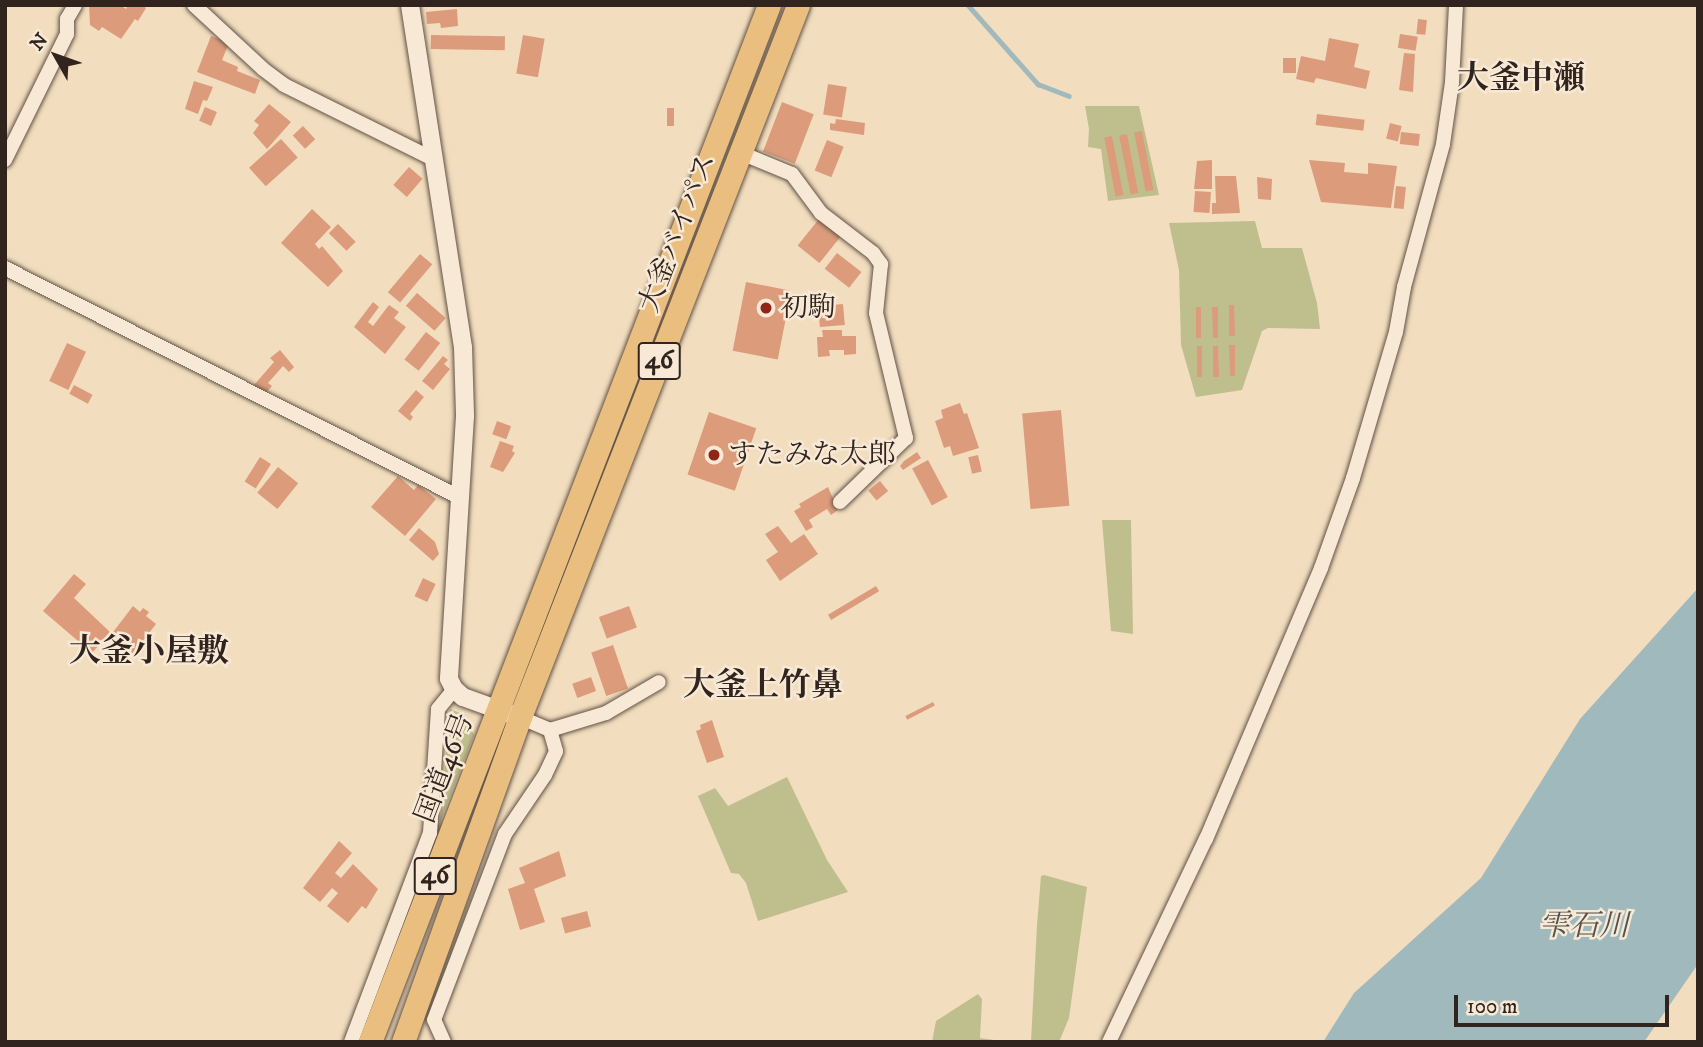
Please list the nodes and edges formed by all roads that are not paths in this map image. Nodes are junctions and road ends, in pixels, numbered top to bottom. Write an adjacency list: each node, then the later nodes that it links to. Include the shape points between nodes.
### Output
1 (75, 5): 8 (street, via 66,19 67,34)
2 (194, 5): 9 (street, via 284,85)
3 (410, 5): 9 (street)
4 (769, 5): 15 (highway, 大釜バイパス / 46)
5 (798, 5): 7 (highway, 大釜バイパス / 46)
6 (1456, 5): 21 (street, via 1443,144 1353,478 1321,568 1206,839)
7 (741, 153): 12 (street, via 792,174 821,213 881,264 876,313 906,438); 15 (highway, 大釜バイパス / 46)
8 (5, 160)
9 (435, 160): 11 (street, via 463,347)
10 (5, 268): 11 (street)
11 (459, 497): 14 (street, via 449,679)
12 (841, 502)
13 (659, 681): 16 (street, via 606,713)
14 (454, 689): 15 (street, via 463,697); 17 (street, via 438,709 430,833)
15 (510, 714): 16 (street); 18 (highway, 国道46号 / 46); 19 (highway, 国道46号 / 46)
16 (550, 730): 20 (street, via 556,751 505,834 434,1020)
17 (351, 1042)
18 (370, 1042)
19 (402, 1042)
20 (444, 1042)
21 (1109, 1042)

